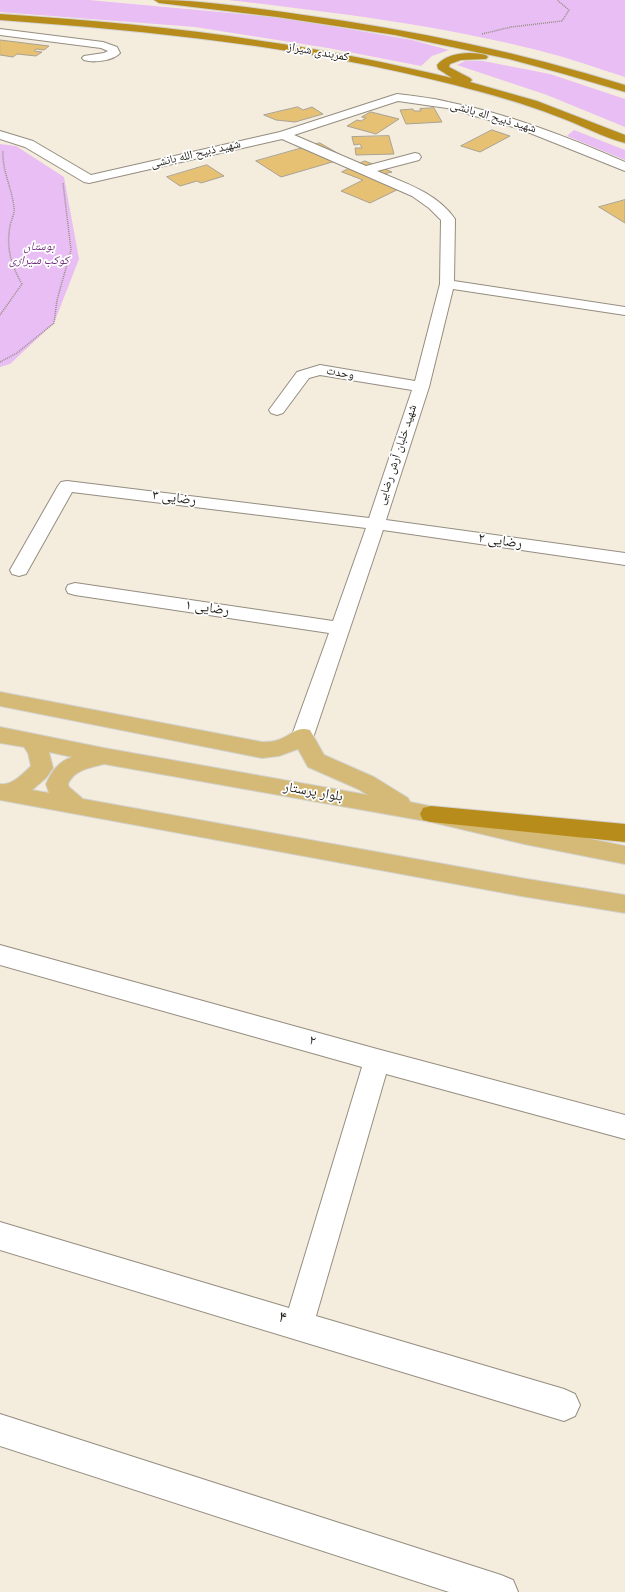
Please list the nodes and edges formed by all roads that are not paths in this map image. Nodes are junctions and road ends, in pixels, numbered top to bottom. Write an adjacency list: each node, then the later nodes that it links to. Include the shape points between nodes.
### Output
1 (159, 0): 5 (highway, via 305,16 414,35)
2 (0, 17): 8 (highway, کمربندی شیراز, via 106,25 271,44 362,60)
3 (0, 32): 4 (street, via 102,45 113,49 114,53 106,56)
4 (88, 58)
5 (555, 68): 6 (highway); 8 (highway, via 476,57 458,58 443,65 450,73)
6 (625, 89)
7 (396, 97): 9 (street, شهید ذبیح الله بانشی); 13 (street, شهید ذبیح اله بانشی, via 487,114 587,150)
8 (521, 100): 10 (highway, کمربندی شیراز)
9 (283, 135): 11 (street, شهید ذبیح الله بانشی, via 89,179 29,144); 14 (street, شهید خلبان آرش رضایی)
10 (625, 139)
11 (2, 142)
12 (415, 157): 14 (street)
13 (625, 167)
14 (366, 170): 15 (street, شهید خلبان آرش رضایی, via 417,193 448,219)
15 (447, 284): 16 (street); 17 (street, شهید خلبان آرش رضایی)
16 (625, 311)
17 (421, 388): 18 (street, وحدت, via 320,370 303,375); 19 (street, شهید خلبان آرش رضایی)
18 (278, 410)
19 (376, 524): 20 (street, رضایی ۲); 21 (street, رضایی ۳, via 67,486); 23 (street, شهید خلبان آرش رضایی)
20 (625, 559)
21 (19, 570)
22 (75, 589): 23 (street, رضایی ۱)
23 (339, 628): 26 (street, شهید خلبان آرش رضایی)
24 (0, 700): 26 (main road, via 262,750 282,749)
25 (0, 735): 27 (main road, بلوار پرستار)
26 (303, 735): 31 (main road, via 316,761 366,783)
27 (31, 741): 28 (main road, بلوار پرستار); 29 (main road, via 38,752 42,768 26,784)
28 (104, 756): 30 (main road, via 80,762 66,769 60,776 57,784 60,792); 31 (main road, بلوار پرستار)
29 (4, 793): 30 (main road)
30 (77, 806): 35 (main road)
31 (409, 810): 32 (main road, بلوار پرستار)
32 (431, 814): 33 (highway); 34 (main road, بلوار پرستار)
33 (625, 833)
34 (625, 855)
35 (625, 904)
36 (0, 955): 37 (street, ۲)
37 (376, 1060): 38 (street, ۲); 40 (street)
38 (625, 1127)
39 (0, 1236): 40 (street, ۴)
40 (299, 1324): 41 (street, ۴)
41 (564, 1406)
42 (0, 1430): 43 (street)
43 (501, 1592)

